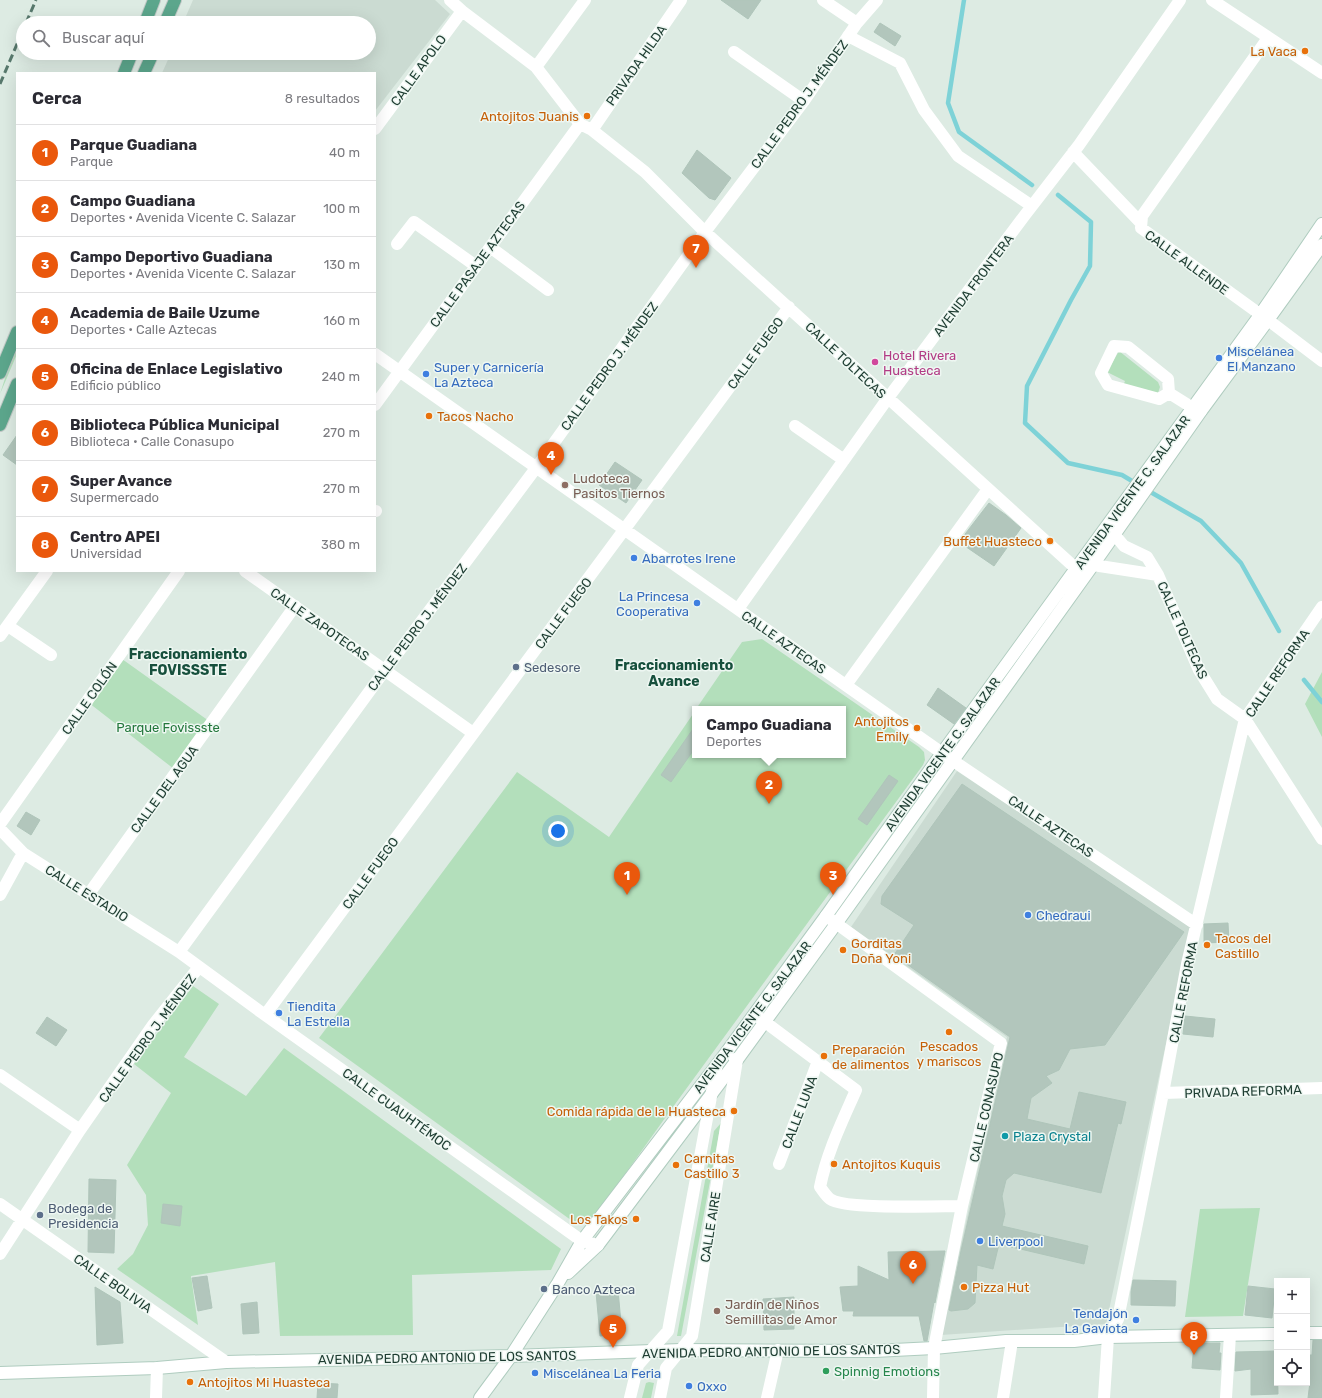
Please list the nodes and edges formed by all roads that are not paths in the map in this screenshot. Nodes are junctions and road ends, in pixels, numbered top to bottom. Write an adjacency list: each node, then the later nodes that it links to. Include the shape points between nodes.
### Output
1 (154, 0): 11 (main road)
2 (175, 0): 12 (main road)
3 (450, 0): 10 (street, CALLE TOLTECAS)
4 (585, 0): 19 (street)
5 (681, 0): 26 (street, PRIVADA HILDA)
6 (823, 0): 13 (street)
7 (876, 0): 13 (street, CALLE PEDRO J. MÉNDEZ)
8 (1180, 0): 27 (street, AVENIDA FRONTERA)
9 (1212, 0): 15 (street)
10 (462, 10): 19 (street, CALLE TOLTECAS); 25 (street, CALLE APOLO)
11 (148, 16)
12 (168, 16)
13 (857, 23): 14 (street, CALLE PEDRO J. MÉNDEZ)
14 (848, 36): 23 (street, CALLE PEDRO J. MÉNDEZ); 28 (street, via 900,63 924,110 958,156)
15 (1268, 38): 22 (street); 29 (street, CALLE ALLENDE, via 1142,216)
16 (734, 52): 23 (street)
17 (129, 60): 20 (main road)
18 (150, 60): 21 (main road)
19 (536, 66): 24 (street, CALLE TOLTECAS)
20 (124, 72)
21 (144, 72)
22 (1322, 74)
23 (804, 101): 31 (street, CALLE PEDRO J. MÉNDEZ)
24 (580, 124): 26 (street, CALLE TOLTECAS); 34 (street, CALLE PASAJE AZTECAS)
25 (376, 128)
26 (592, 130): 31 (street, CALLE TOLTECAS, via 645,172)
27 (1073, 152): 28 (street, AVENIDA FRONTERA); 29 (street)
28 (1032, 206): 46 (street, AVENIDA FRONTERA)
29 (1141, 223): 38 (street, CALLE ALLENDE, via 1141,228)
30 (1322, 224): 38 (street, AVENIDA VICENTE C. SALAZAR)
31 (705, 232): 37 (street, CALLE TOLTECAS); 53 (street, CALLE PEDRO J. MÉNDEZ)
32 (397, 244): 35 (street, via 414,222)
33 (1322, 245): 38 (street, AVENIDA VICENTE C. SALAZAR)
34 (490, 247): 35 (street, CALLE PASAJE AZTECAS); 36 (street)
35 (476, 266): 42 (street, CALLE PASAJE AZTECAS)
36 (548, 290)
37 (789, 307): 46 (street, CALLE TOLTECAS); 55 (street, CALLE FUEGO)
38 (1264, 318): 41 (street, CALLE ALLENDE); 49 (street, AVENIDA VICENTE C. SALAZAR)
39 (16, 334): 43 (main road)
40 (376, 355): 42 (street, CALLE AZTECAS)
41 (1322, 361)
42 (399, 371): 47 (street, CALLE PASAJE AZTECAS); 53 (street, CALLE AZTECAS)
43 (0, 373)
44 (16, 390): 48 (main road)
45 (1169, 392): 45 (street, via 1168,379 1128,347 1114,346 1101,373 1108,385 1159,399); 49 (street)
46 (888, 398): 52 (street, AVENIDA FRONTERA); 54 (street, CALLE TOLTECAS)
47 (376, 404)
48 (13, 406): 50 (main road)
49 (1197, 409): 56 (street, AVENIDA VICENTE C. SALAZAR)
50 (0, 425)
51 (795, 426): 52 (street)
52 (844, 460): 65 (street, AVENIDA FRONTERA)
53 (536, 468): 55 (street, CALLE AZTECAS); 69 (street, CALLE PEDRO J. MÉNDEZ)
54 (988, 489): 61 (street, CALLE TOLTECAS); 70 (street)
55 (626, 530): 65 (street, CALLE AZTECAS); 72 (street, CALLE FUEGO)
56 (1111, 531): 57 (street, AVENIDA VICENTE C. SALAZAR); 61 (street, AVENIDA VICENTE C. SALAZAR); 62 (street, CALLE TOLTECAS, via 1124,546 1147,557)
57 (1093, 565): 61 (street, AVENIDA VICENTE C. SALAZAR); 62 (street)
58 (46, 572): 66 (street)
59 (178, 572): 75 (street, CALLE COLÓN)
60 (248, 572): 63 (street, CALLE ZAPOTECAS)
61 (1080, 573): 73 (street, AVENIDA VICENTE C. SALAZAR); 74 (street, AVENIDA VICENTE C. SALAZAR)
62 (1158, 575): 71 (street, CALLE TOLTECAS, via 1199,670 1217,699)
63 (295, 606): 69 (street, CALLE ZAPOTECAS); 79 (street, CALLE DEL AGUA)
64 (1322, 607): 71 (street, CALLE REFORMA)
65 (738, 609): 70 (street, CALLE AZTECAS)
66 (8, 626): 67 (street); 68 (street)
67 (0, 636)
68 (51, 656)
69 (385, 670): 72 (street, CALLE ZAPOTECAS); 84 (street, CALLE PEDRO J. MÉNDEZ)
70 (846, 685): 73 (street, CALLE AZTECAS)
71 (1244, 718): 77 (street, CALLE TOLTECAS); 83 (street, CALLE REFORMA)
72 (473, 733): 87 (street, CALLE FUEGO)
73 (942, 753): 74 (street, CALLE AZTECAS); 81 (street, AVENIDA VICENTE C. SALAZAR)
74 (952, 760): 82 (street, AVENIDA VICENTE C. SALAZAR); 83 (street, CALLE AZTECAS)
75 (0, 824)
76 (0, 828): 78 (street, CALLE ESTADIO)
77 (1322, 839)
78 (23, 853): 79 (street, CALLE ESTADIO); 80 (street)
79 (88, 894): 84 (street, CALLE ESTADIO)
80 (0, 895)
81 (826, 916): 82 (street); 86 (street, AVENIDA VICENTE C. SALAZAR)
82 (836, 924): 88 (street, AVENIDA VICENTE C. SALAZAR); 100 (street, CALLE CONASUPO, via 1001,1043)
83 (1197, 925): 95 (street, CALLE REFORMA)
84 (179, 952): 85 (street, CALLE PEDRO J. MÉNDEZ)
85 (199, 967): 87 (street, CALLE CUAUHTÉMOC); 97 (street, CALLE PEDRO J. MÉNDEZ, via 153,1025)
86 (755, 1014): 88 (street); 89 (street, AVENIDA VICENTE C. SALAZAR)
87 (265, 1015): 102 (street, CALLE CUAUHTÉMOC)
88 (765, 1022): 90 (street, AVENIDA VICENTE C. SALAZAR); 91 (street)
89 (726, 1053): 90 (street); 92 (street, AVENIDA VICENTE C. SALAZAR)
90 (737, 1060): 96 (street, AVENIDA VICENTE C. SALAZAR); 113 (street, CALLE AIRE, via 692,1336)
91 (818, 1061): 98 (street, CALLE LUNA); 100 (street, via 856,1090 824,1167 820,1187 830,1199 864,1206)
92 (717, 1064): 96 (street, CALLE AIRE); 102 (street, AVENIDA VICENTE C. SALAZAR)
93 (0, 1075): 97 (street)
94 (1322, 1088): 95 (street, PRIVADA REFORMA)
95 (1163, 1093): 110 (street, CALLE REFORMA, via 1118,1318)
96 (712, 1094): 103 (street, AVENIDA VICENTE C. SALAZAR); 115 (street, CALLE AIRE, via 668,1331)
97 (80, 1130): 101 (street, CALLE PEDRO J. MÉNDEZ)
98 (780, 1164)
99 (0, 1204): 101 (street, CALLE BOLIVIA)
100 (962, 1206): 112 (street, CALLE CONASUPO)
101 (23, 1220): 104 (street, CALLE PEDRO J. MÉNDEZ); 117 (street, CALLE BOLIVIA)
102 (582, 1241): 103 (street, CALLE CUAUHTÉMOC); 105 (street, AVENIDA VICENTE C. SALAZAR)
103 (598, 1245): 105 (street, AVENIDA VICENTE C. SALAZAR)
104 (0, 1254)
105 (558, 1282): 116 (street, AVENIDA VICENTE C. SALAZAR)
106 (1310, 1333): 107 (street)
107 (1322, 1333)
108 (1274, 1334): 109 (street, AVENIDA PEDRO ANTONIO DE LOS SANTOS)
109 (1230, 1335): 110 (street, AVENIDA PEDRO ANTONIO DE LOS SANTOS); 128 (street)
110 (1108, 1337): 111 (street, AVENIDA PEDRO ANTONIO DE LOS SANTOS, via 1074,1341); 127 (street, CALLE REFORMA)
111 (1012, 1341): 112 (street, AVENIDA PEDRO ANTONIO DE LOS SANTOS); 126 (street)
112 (934, 1348): 114 (street, AVENIDA PEDRO ANTONIO DE LOS SANTOS, via 874,1351); 125 (street, CALLE CONASUPO)
113 (681, 1350): 114 (street, AVENIDA PEDRO ANTONIO DE LOS SANTOS); 115 (street, AVENIDA PEDRO ANTONIO DE LOS SANTOS); 123 (street, CALLE AIRE, via 666,1368)
114 (778, 1350): 124 (street)
115 (650, 1352): 116 (street, AVENIDA PEDRO ANTONIO DE LOS SANTOS); 122 (street, CALLE AIRE, via 638,1365)
116 (511, 1356): 117 (street, AVENIDA PEDRO ANTONIO DE LOS SANTOS); 121 (street, AVENIDA VICENTE C. SALAZAR)
117 (226, 1362): 118 (street, AVENIDA PEDRO ANTONIO DE LOS SANTOS)
118 (157, 1368): 119 (street, AVENIDA PEDRO ANTONIO DE LOS SANTOS); 120 (street)
119 (0, 1373)
120 (156, 1398)
121 (480, 1398)
122 (630, 1398)
123 (660, 1398)
124 (767, 1398)
125 (933, 1398)
126 (1003, 1398)
127 (1104, 1398)
128 (1226, 1398)

